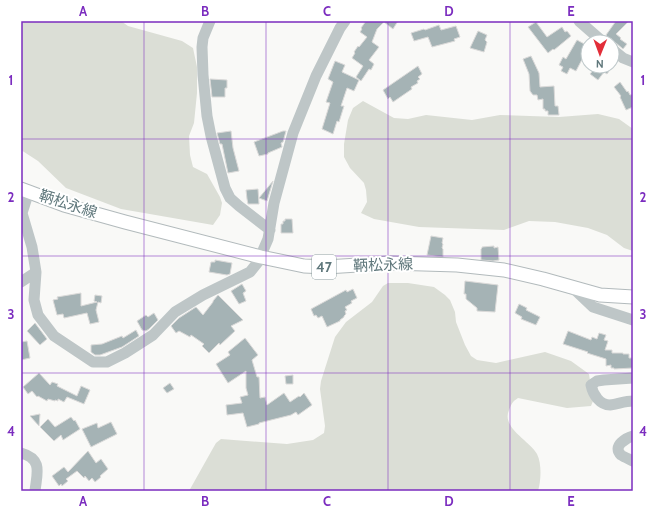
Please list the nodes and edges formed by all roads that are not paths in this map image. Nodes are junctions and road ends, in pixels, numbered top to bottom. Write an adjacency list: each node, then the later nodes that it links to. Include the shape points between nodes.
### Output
1 (210, 21): 8 (street, via 203,38 203,75 207,116 225,188 230,198)
2 (345, 21): 8 (street, via 316,76 293,133 274,203)
3 (579, 21): 4 (street)
4 (594, 34)
5 (620, 56): 6 (street)
6 (633, 62)
7 (25, 190): 9 (main road, 鞆松永線 / 47, via 64,205); 10 (street, via 22,213)
8 (270, 230): 9 (street)
9 (262, 257): 10 (street, via 250,272 175,312 152,335 107,362 93,362 54,336 38,315 34,300); 12 (main road, 鞆松永線 / 47, via 304,266 326,267 390,262 457,265 504,270)
10 (36, 272): 11 (street)
11 (21, 282)
12 (573, 288): 13 (main road, 鞆松永線 / 47, via 600,295); 14 (street, via 593,307)
13 (633, 297)
14 (633, 320)
15 (633, 378): 16 (street, via 597,381 591,385 594,395 603,403 609,405)
16 (633, 401)
17 (633, 436): 19 (street, via 618,448 622,456)
18 (21, 453): 20 (street, via 34,460 38,468)
19 (633, 460)
20 (35, 491)

